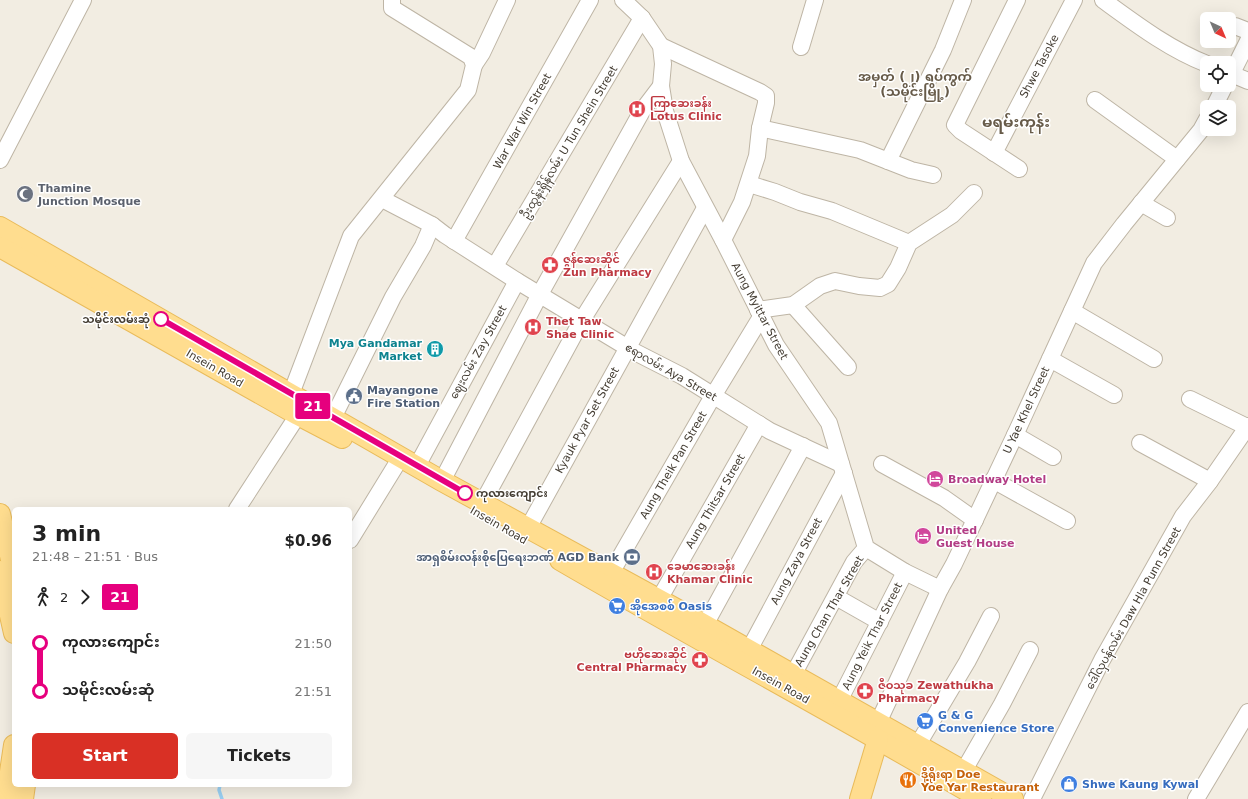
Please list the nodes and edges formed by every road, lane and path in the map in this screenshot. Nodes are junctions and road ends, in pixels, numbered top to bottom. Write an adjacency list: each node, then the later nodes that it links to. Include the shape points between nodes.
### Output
1 (83, 0): 28 (street)
2 (392, 0): 17 (street, via 392,8)
3 (507, 0): 17 (street, via 482,53)
4 (590, 0): 42 (street, War War Win Street)
5 (623, 0): 11 (street, Aung Myittar Street)
6 (815, 0): 16 (street)
7 (963, 0): 30 (street, via 943,50)
8 (1017, 0): 26 (street, via 955,125)
9 (1074, 0): 26 (street, Shwe Tasoke)
10 (1104, 0): 18 (street, via 1147,32)
11 (642, 18): 15 (street, Aung Myittar Street); 45 (street, ဦးထွန်းရှိန်လမ်း U Tun Shein Street)
12 (1236, 26): 13 (street)
13 (1248, 31)
14 (1248, 41): 19 (street)
15 (661, 46): 22 (street, Aung Myittar Street); 24 (street, via 766,96)
16 (801, 47)
17 (473, 61): 35 (street, via 468,90)
18 (1200, 61)
19 (1236, 64)
20 (1236, 79): 21 (street)
21 (1248, 81)
22 (661, 86): 29 (street, Aung Myittar Street, via 665,111); 47 (street, via 642,111)
23 (1095, 100): 27 (street)
24 (760, 128): 30 (street, via 860,150); 33 (street, via 757,156)
25 (1200, 131): 27 (street, U Yae Khel Street)
26 (994, 152): 31 (street)
27 (1177, 159): 36 (street, U Yae Khel Street)
28 (0, 160)
29 (681, 161): 37 (street, Aung Myittar Street); 51 (street)
30 (888, 161): 32 (street)
31 (1019, 169)
32 (933, 175)
33 (749, 184): 41 (street); 43 (street, via 832,211)
34 (974, 194): 43 (street, via 952,215)
35 (382, 199): 39 (street, ဧရာလမ်း Aya Street); 56 (street, via 351,236)
36 (1141, 203): 38 (street); 49 (street, U Yae Khel Street, via 1094,263)
37 (705, 208): 41 (street, Aung Myittar Street); 52 (street, Kyauk Pyar Set Street)
38 (1167, 218)
39 (432, 225): 42 (street, ဧရာလမ်း Aya Street); 61 (street)
40 (0, 227): 56 (main road)
41 (723, 240): 50 (street, Aung Myittar Street)
42 (454, 241): 45 (street, ဧရာလမ်း Aya Street)
43 (909, 243): 48 (street, via 888,284 880,288 835,281 820,286)
44 (8, 251): 60 (main road, Insein Road)
45 (495, 266): 46 (street, ဧရာလမ်း Aya Street)
46 (517, 281): 47 (street, ဧရာလမ်း Aya Street); 68 (street, ဈေးလမ်း Zay Street)
47 (540, 294): 51 (street, ဧရာလမ်း Aya Street); 71 (street)
48 (792, 305): 50 (street); 55 (street)
49 (1072, 311): 53 (street, U Yae Khel Street); 54 (street)
50 (760, 314): 58 (street, Aung Theik Pan Street); 70 (street, Aung Myittar Street, via 776,345 829,422)
51 (582, 320): 52 (street, ဧရာလမ်း Aya Street); 74 (street)
52 (627, 347): 58 (street, ဧရာလမ်း Aya Street, via 682,376); 80 (street, Kyauk Pyar Set Street)
53 (1050, 359): 57 (street); 64 (street, U Yae Khel Street)
54 (1154, 359)
55 (848, 367)
56 (291, 394): 61 (main road)
57 (1114, 395)
58 (713, 396): 62 (street, ဧရာလမ်း Aya Street); 86 (street, Aung Theik Pan Street)
59 (1190, 399): 63 (street)
60 (298, 415): 61 (main road, Insein Road); 75 (street)
61 (330, 424): 68 (main road)
62 (759, 424): 66 (street, ဧရာလမ်း Aya Street); 89 (street, Aung Thitsar Street)
63 (1248, 427): 73 (street, ဒေါ်လှပန်လမ်း Daw Hla Punn Street)
64 (1015, 435): 67 (street); 72 (street, U Yae Khel Street)
65 (1140, 443): 73 (street)
66 (803, 446): 70 (street, ဧရာလမ်း Aya Street); 93 (street)
67 (1053, 457)
68 (404, 463): 71 (main road, Insein Road); 81 (street, ဈေးလမ်း Zay Street); 89 (main road, Insein Road)
69 (882, 464): 78 (street, via 944,498)
70 (843, 468): 82 (street, Aung Myittar Street); 94 (street, Aung Zaya Street)
71 (442, 480): 74 (main road, Insein Road)
72 (993, 480): 78 (street, U Yae Khel Street); 79 (street)
73 (1210, 481): 109 (street, ဒေါ်လှပန်လမ်း Daw Hla Punn Street, via 1183,516 1102,660)
74 (483, 502): 80 (main road, Insein Road)
75 (238, 507)
76 (0, 514): 77 (street); 83 (main road)
77 (12, 514)
78 (975, 520): 87 (street, U Yae Khel Street)
79 (1067, 521)
80 (528, 528): 86 (main road, Insein Road)
81 (352, 537)
82 (866, 548): 85 (street); 88 (street, Aung Chan Thar Street, via 854,562)
83 (12, 564)
84 (0, 571): 92 (main road)
85 (906, 572): 87 (street); 91 (street, Aung Yeik Thar Street)
86 (611, 573): 89 (main road, Insein Road)
87 (940, 589): 99 (street, U Yae Khel Street)
88 (836, 597): 91 (street); 96 (street, Aung Chan Thar Street)
89 (655, 606): 93 (main road, Insein Road); 99 (main road, Insein Road)
90 (991, 616): 100 (street)
91 (880, 622): 97 (street, Aung Yeik Thar Street)
92 (12, 624)
93 (705, 625): 94 (main road, Insein Road)
94 (749, 650): 96 (main road, Insein Road)
95 (1030, 650): 102 (street)
96 (793, 675): 97 (main road, Insein Road)
97 (839, 701): 99 (main road, Insein Road)
98 (1248, 712): 110 (street)
99 (878, 731): 100 (main road, Insein Road); 106 (main road); 107 (main road, Insein Road)
100 (917, 746): 102 (main road, Insein Road)
101 (10, 754): 104 (main road)
102 (963, 772): 108 (main road, Insein Road)
103 (25, 787): 105 (main road)
104 (6, 799)
105 (23, 799)
106 (860, 799)
107 (980, 799)
108 (1013, 799)
109 (1032, 799)
110 (1196, 799)

